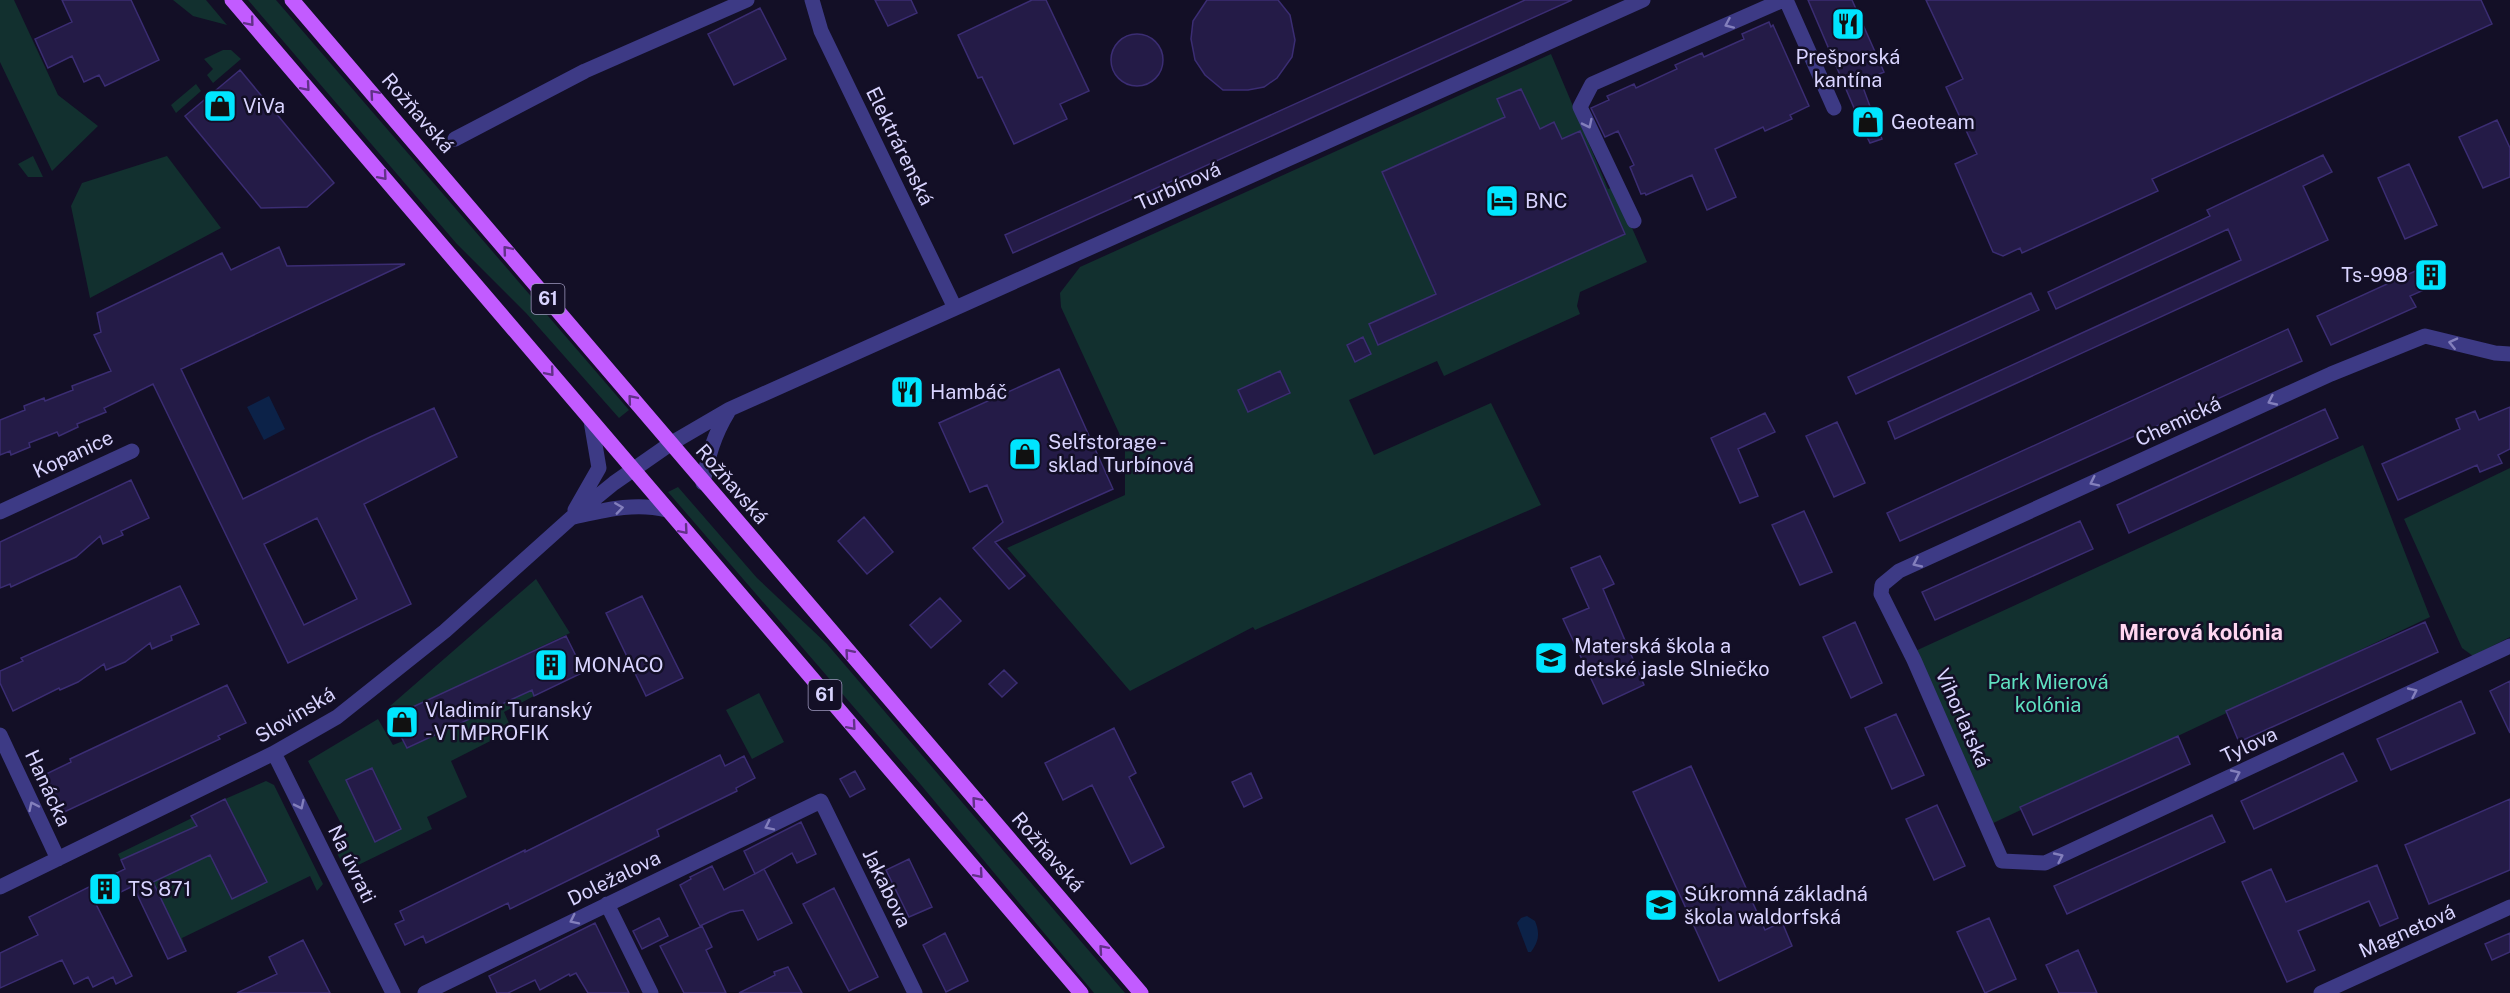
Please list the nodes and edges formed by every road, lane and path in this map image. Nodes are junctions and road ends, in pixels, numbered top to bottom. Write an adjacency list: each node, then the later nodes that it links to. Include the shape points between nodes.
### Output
1 (232, 0): 13 (main road, 61, one-way to 13)
2 (292, 0): 14 (main road, Rožňavská / 61, one-way to 2)
3 (747, 0): 8 (street, via 585,71)
4 (812, 0): 10 (street, Elektrárenská, via 821,31)
5 (1643, 0): 10 (street, Turbínová)
6 (1784, 0): 7 (street); 9 (street, one-way to 9, via 1592,84 1580,107)
7 (1834, 108)
8 (455, 139)
9 (1634, 221)
10 (955, 308): 12 (street, Turbínová)
11 (2510, 354): 21 (street, Chemická, one-way to 21, via 2424,336 2331,374 1899,571 1882,585)
12 (730, 409): 14 (street, Turbínová); 17 (street, via 709,450)
13 (591, 421): 16 (main road, 61); 20 (street, Slovinská, via 599,468)
14 (670, 444): 16 (street, Turbínová); 17 (main road, Rožňavská / 61)
15 (132, 450): 19 (street, Kopanice)
16 (632, 470): 18 (main road, 61); 20 (street, Slovinská)
17 (703, 483): 36 (main road, Rožňavská / 61, one-way to 17)
18 (667, 510): 20 (street, one-way to 18, via 633,506); 35 (main road, 61, one-way to 35)
19 (0, 512)
20 (571, 518): 24 (street, Slovinská, via 445,631 337,717)
21 (1881, 594): 27 (street, Vihorlatská)
22 (2510, 646): 27 (street, Tylova, one-way to 22, via 2045,864)
23 (0, 735): 26 (street, Hanácka, one-way to 23)
24 (274, 753): 26 (street, Slovinská); 31 (street, Na úvrati, one-way to 31)
25 (821, 801): 29 (street, Doležalova, one-way to 29); 34 (street, Jakabova)
26 (58, 858): 28 (street, Slovinská)
27 (2002, 861)
28 (0, 887)
29 (607, 904): 32 (street, Doležalova, one-way to 32); 33 (street)
30 (2510, 907): 37 (street, Magnetová)
31 (393, 993)
32 (425, 993)
33 (651, 993)
34 (915, 993)
35 (1081, 993)
36 (1141, 993)
37 (2321, 993)

